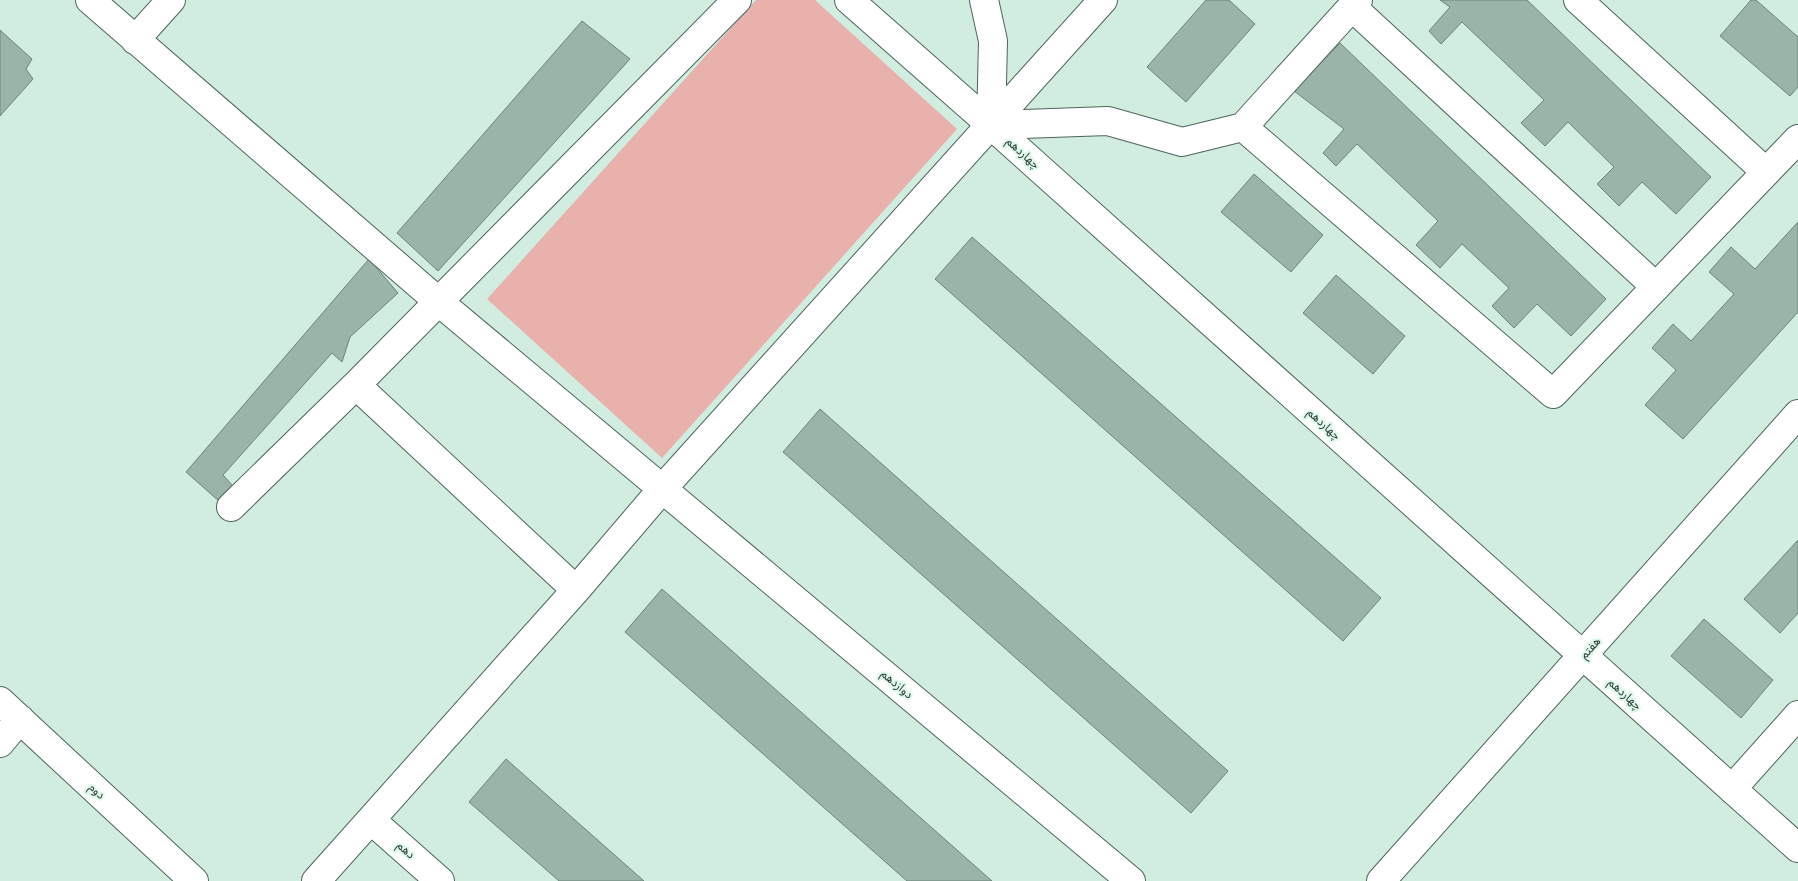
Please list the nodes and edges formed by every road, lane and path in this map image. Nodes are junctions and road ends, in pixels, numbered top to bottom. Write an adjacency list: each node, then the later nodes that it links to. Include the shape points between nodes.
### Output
1 (90, 0): 9 (street, دوازدهم)
2 (171, 0): 9 (street)
3 (736, 0): 15 (street)
4 (849, 0): 10 (street, چهاردهم)
5 (984, 0): 10 (street, via 993,41)
6 (1103, 0): 10 (street)
7 (1578, 0): 13 (street)
8 (1355, 3): 11 (street); 14 (street)
9 (135, 40): 15 (street, دوازدهم)
10 (991, 125): 11 (street, via 1108,121 1182,142); 18 (street); 21 (street, چهاردهم)
11 (1243, 127): 14 (street, via 1553,394)
12 (1798, 139): 13 (street)
13 (1766, 172): 14 (street)
14 (1656, 287)
15 (439, 302): 16 (street); 18 (street, دوازدهم)
16 (356, 385): 19 (street); 20 (street)
17 (1798, 414): 21 (street, هفتم)
18 (663, 488): 20 (street); 31 (street, دوازدهم)
19 (231, 507)
20 (576, 590): 26 (street)
21 (1582, 656): 25 (street, چهاردهم); 32 (street, هفتم)
22 (10, 710): 24 (street); 28 (street, دوم)
23 (1798, 715): 25 (street)
24 (0, 743)
25 (1732, 789): 27 (street, چهاردهم)
26 (371, 820): 29 (street); 30 (street, دهم)
27 (1798, 848)
28 (194, 881)
29 (316, 881)
30 (440, 881)
31 (1131, 881)
32 (1381, 881)

